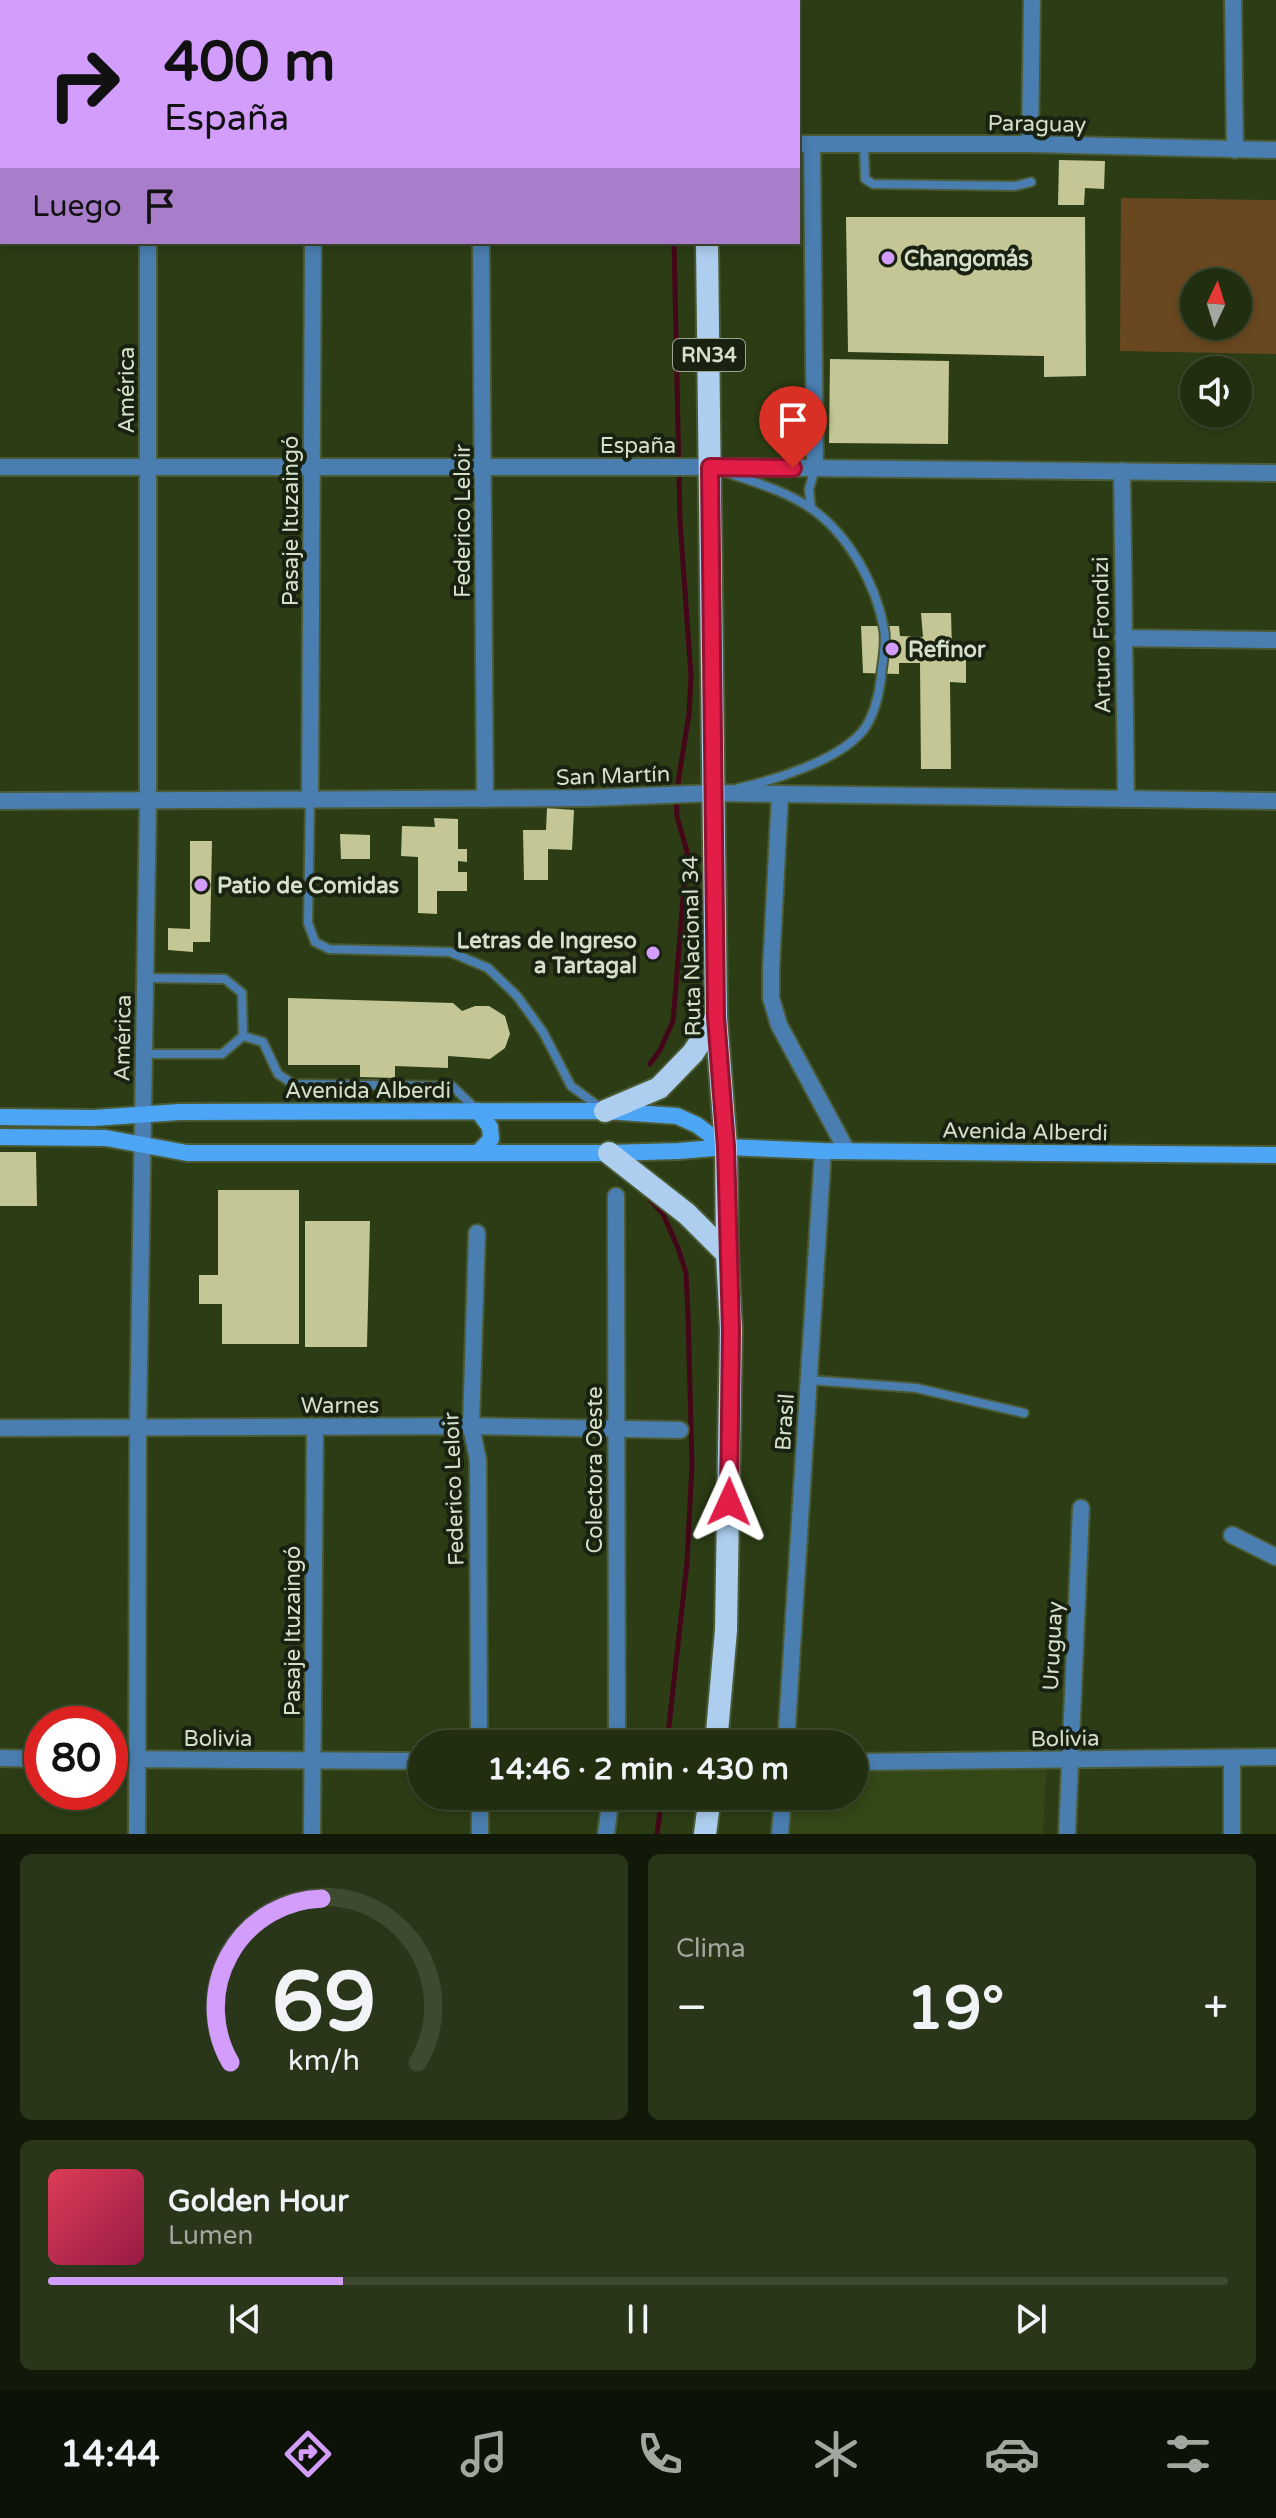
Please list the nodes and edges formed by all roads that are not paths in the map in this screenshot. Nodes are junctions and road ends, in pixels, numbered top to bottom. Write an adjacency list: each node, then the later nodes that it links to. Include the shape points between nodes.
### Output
1 (1032, 0): 4 (street)
2 (1233, 0): 6 (street)
3 (805, 144): 5 (street, Paraguay); 18 (street)
4 (1030, 144): 5 (street, Paraguay); 6 (street, Paraguay)
5 (864, 145): 8 (lane, via 865,179 873,184)
6 (1235, 150): 7 (street, Paraguay)
7 (1276, 150)
8 (1031, 182)
9 (148, 244): 14 (street, América)
10 (313, 244): 16 (street, Pasaje Ituzaingó)
11 (481, 244): 17 (street, Federico Leloir)
12 (707, 244): 15 (highway, Ruta Nacional 34 / RN34)
13 (0, 467): 14 (street, España)
14 (148, 467): 16 (street, España); 30 (street, América)
15 (690, 467): 17 (street, España); 18 (street, España); 21 (lane, via 774,489); 24 (highway, Ruta Nacional 34 / RN34)
16 (312, 468): 17 (street, España); 28 (street, Pasaje Ituzaingó)
17 (484, 468): 26 (street, Federico Leloir)
18 (815, 468): 19 (street, España); 21 (lane)
19 (1122, 471): 20 (street, España); 22 (street, Arturo Frondizi)
20 (1276, 473)
21 (811, 508): 24 (lane, via 839,533 869,578 885,631 879,694 864,731 849,745 777,780)
22 (1123, 638): 23 (street); 27 (street, Arturo Frondizi)
23 (1276, 640)
24 (715, 793): 25 (street, San Martín); 26 (street, San Martín); 33 (highway, Ruta Nacional 34 / RN34)
25 (780, 794): 27 (street, San Martín); 44 (street, via 771,998 779,1025)
26 (485, 799): 28 (street, San Martín)
27 (1126, 799): 31 (street, San Martín)
28 (310, 800): 30 (street, San Martín); 37 (lane, via 308,923 315,942 329,949 450,952 488,968 543,1032 571,1086)
29 (0, 801): 30 (street, San Martín)
30 (148, 801): 32 (street, América)
31 (1276, 801)
32 (145, 978): 34 (lane, via 225,979 242,993); 35 (street, América)
33 (716, 1017): 37 (highway, via 693,1053 659,1088); 42 (highway, Ruta Nacional 34 / RN34)
34 (243, 1036): 35 (lane, via 222,1054); 36 (lane, via 263,1042 278,1074 293,1084 452,1086)
35 (144, 1054): 38 (street, América)
36 (478, 1111): 37 (main road, Avenida Alberdi); 38 (main road, Avenida Alberdi); 45 (main road, via 490,1127 491,1139)
37 (605, 1111): 42 (main road, Avenida Alberdi, via 677,1116)
38 (143, 1114): 39 (main road, Avenida Alberdi); 41 (street, América)
39 (0, 1117)
40 (0, 1137): 41 (main road, Avenida Alberdi, via 106,1138)
41 (142, 1144): 45 (main road, Avenida Alberdi, via 187,1153); 54 (street, América)
42 (726, 1147): 43 (main road, Avenida Alberdi); 46 (main road, Avenida Alberdi); 50 (highway, Ruta Nacional 34 / RN34)
43 (823, 1151): 44 (main road, Avenida Alberdi); 51 (street, Brasil)
44 (847, 1151): 47 (main road, Avenida Alberdi)
45 (478, 1153): 46 (main road, Avenida Alberdi)
46 (609, 1153): 50 (highway, via 687,1214)
47 (1276, 1155)
48 (616, 1196): 57 (street, Colectora Oeste)
49 (477, 1233): 53 (street, Federico Leloir)
50 (727, 1254): 64 (highway, Ruta Nacional 34 / RN34, via 729,1531)
51 (809, 1380): 52 (lane, via 916,1388); 65 (street, Brasil)
52 (1024, 1413)
53 (471, 1426): 56 (street, Warnes); 57 (street, Warnes); 62 (street, Federico Leloir, via 478,1460)
54 (138, 1427): 55 (street, Warnes); 56 (street, Warnes); 72 (street, América)
55 (0, 1428)
56 (315, 1428): 70 (street, Pasaje Ituzaingó)
57 (616, 1430): 58 (street, Warnes); 63 (street, Colectora Oeste)
58 (680, 1430)
59 (1081, 1508): 73 (street, Uruguay)
60 (1232, 1535): 61 (street)
61 (1276, 1557)
62 (479, 1730)
63 (617, 1730)
64 (717, 1730)
65 (787, 1730)
66 (1276, 1757): 68 (street, Bolivia)
67 (0, 1758): 69 (street)
68 (1232, 1758): 73 (street, Bolivia); 87 (street)
69 (24, 1759)
70 (313, 1759): 72 (street, Bolivia); 74 (street, Bolivia); 81 (street, Pasaje Ituzaingó)
71 (128, 1760): 72 (street, Bolivia)
72 (137, 1760): 80 (street, América)
73 (1069, 1760): 75 (street, Bolivia); 86 (street, Uruguay)
74 (408, 1761)
75 (868, 1762)
76 (480, 1810): 82 (street)
77 (609, 1810): 83 (street)
78 (708, 1810): 84 (highway)
79 (782, 1810): 85 (street)
80 (137, 1834)
81 (312, 1834)
82 (480, 1834)
83 (606, 1834)
84 (705, 1834)
85 (780, 1834)
86 (1067, 1834)
87 (1232, 1834)

